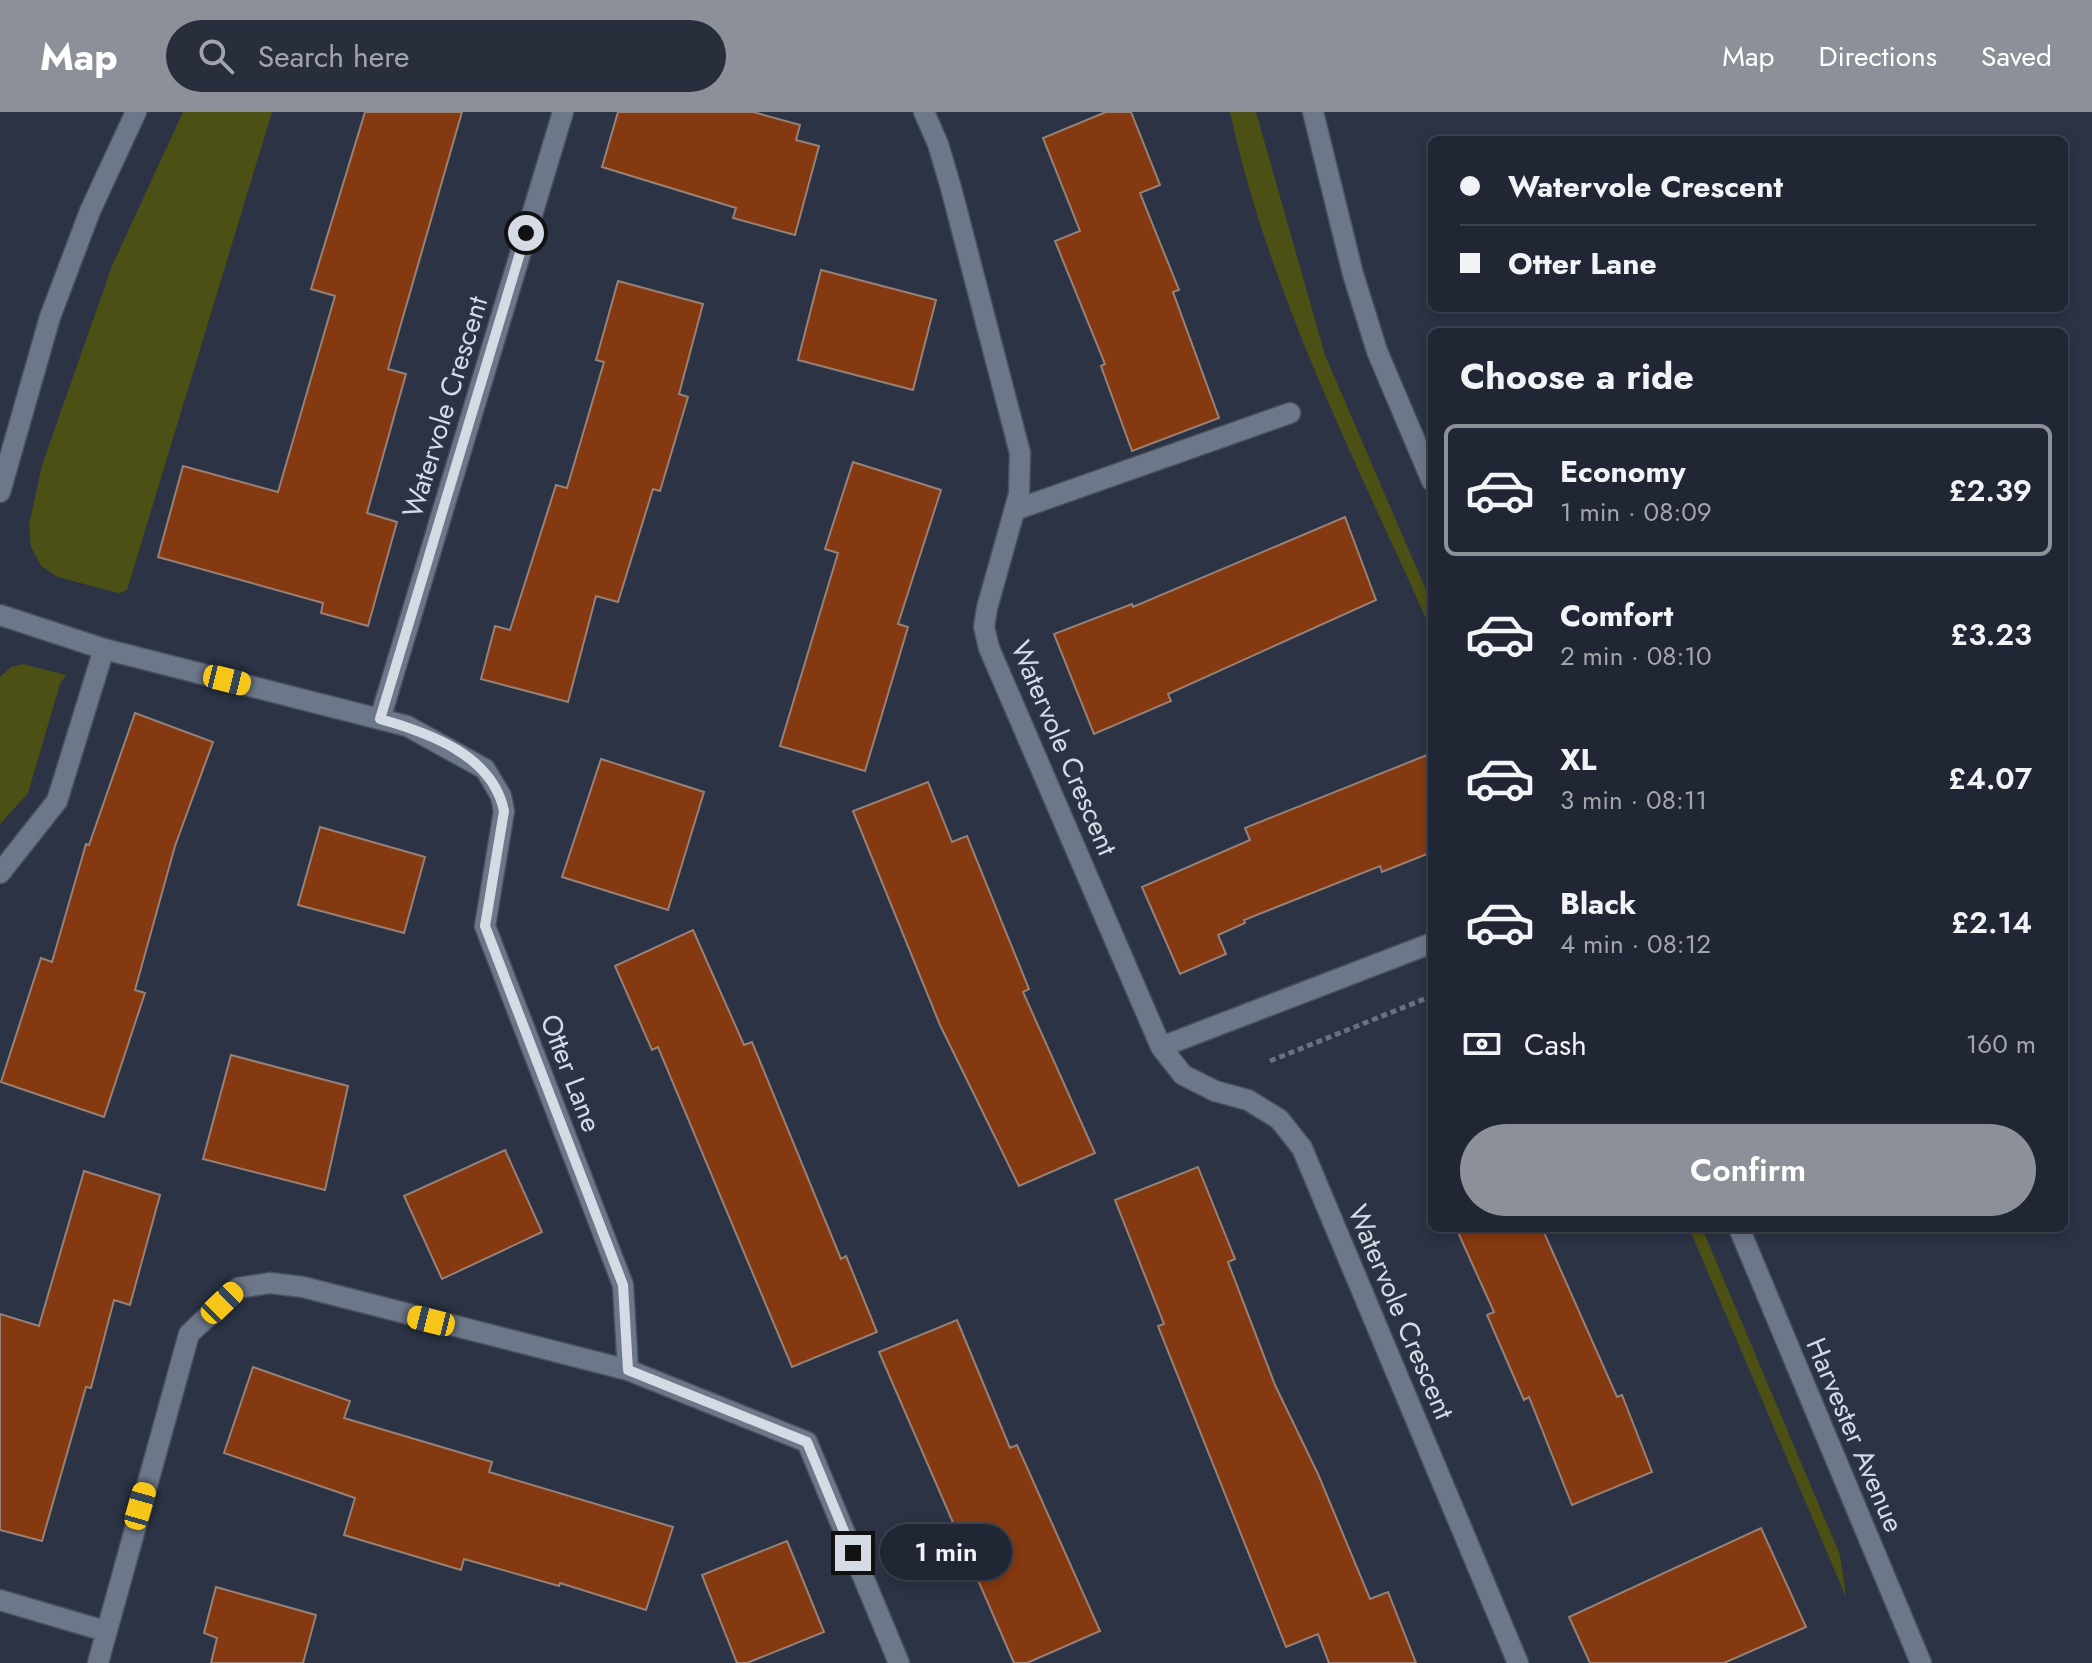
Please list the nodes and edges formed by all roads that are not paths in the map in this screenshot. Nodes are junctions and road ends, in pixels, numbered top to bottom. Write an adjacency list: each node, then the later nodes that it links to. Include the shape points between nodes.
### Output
1 (136, 112): 7 (street, via 90,211 50,317)
2 (563, 112): 11 (street, Watervole Crescent)
3 (924, 112): 8 (street, Watervole Crescent, via 951,188 1020,453)
4 (1313, 112): 6 (street, via 1377,351)
5 (1290, 413): 8 (street)
6 (1428, 472)
7 (0, 492)
8 (1015, 510): 14 (street, Watervole Crescent, via 987,608 986,637)
9 (0, 615): 10 (street, Otter Lane)
10 (104, 649): 11 (street, Otter Lane); 12 (street, via 57,801)
11 (380, 719): 16 (street, Otter Lane, via 407,726 475,761 501,796 504,811 485,926 623,1285)
12 (0, 873)
13 (1428, 945): 14 (street)
14 (1161, 1047): 22 (street, Watervole Crescent, via 1183,1075 1248,1100 1279,1119 1302,1148)
15 (1741, 1232): 19 (street, Harvester Avenue)
16 (628, 1370): 18 (street, via 303,1287 270,1283 238,1288 189,1334); 21 (street, via 807,1442)
17 (0, 1600): 18 (street)
18 (105, 1631): 20 (street)
19 (1916, 1661)
20 (98, 1663)
21 (899, 1663)
22 (1518, 1663)

